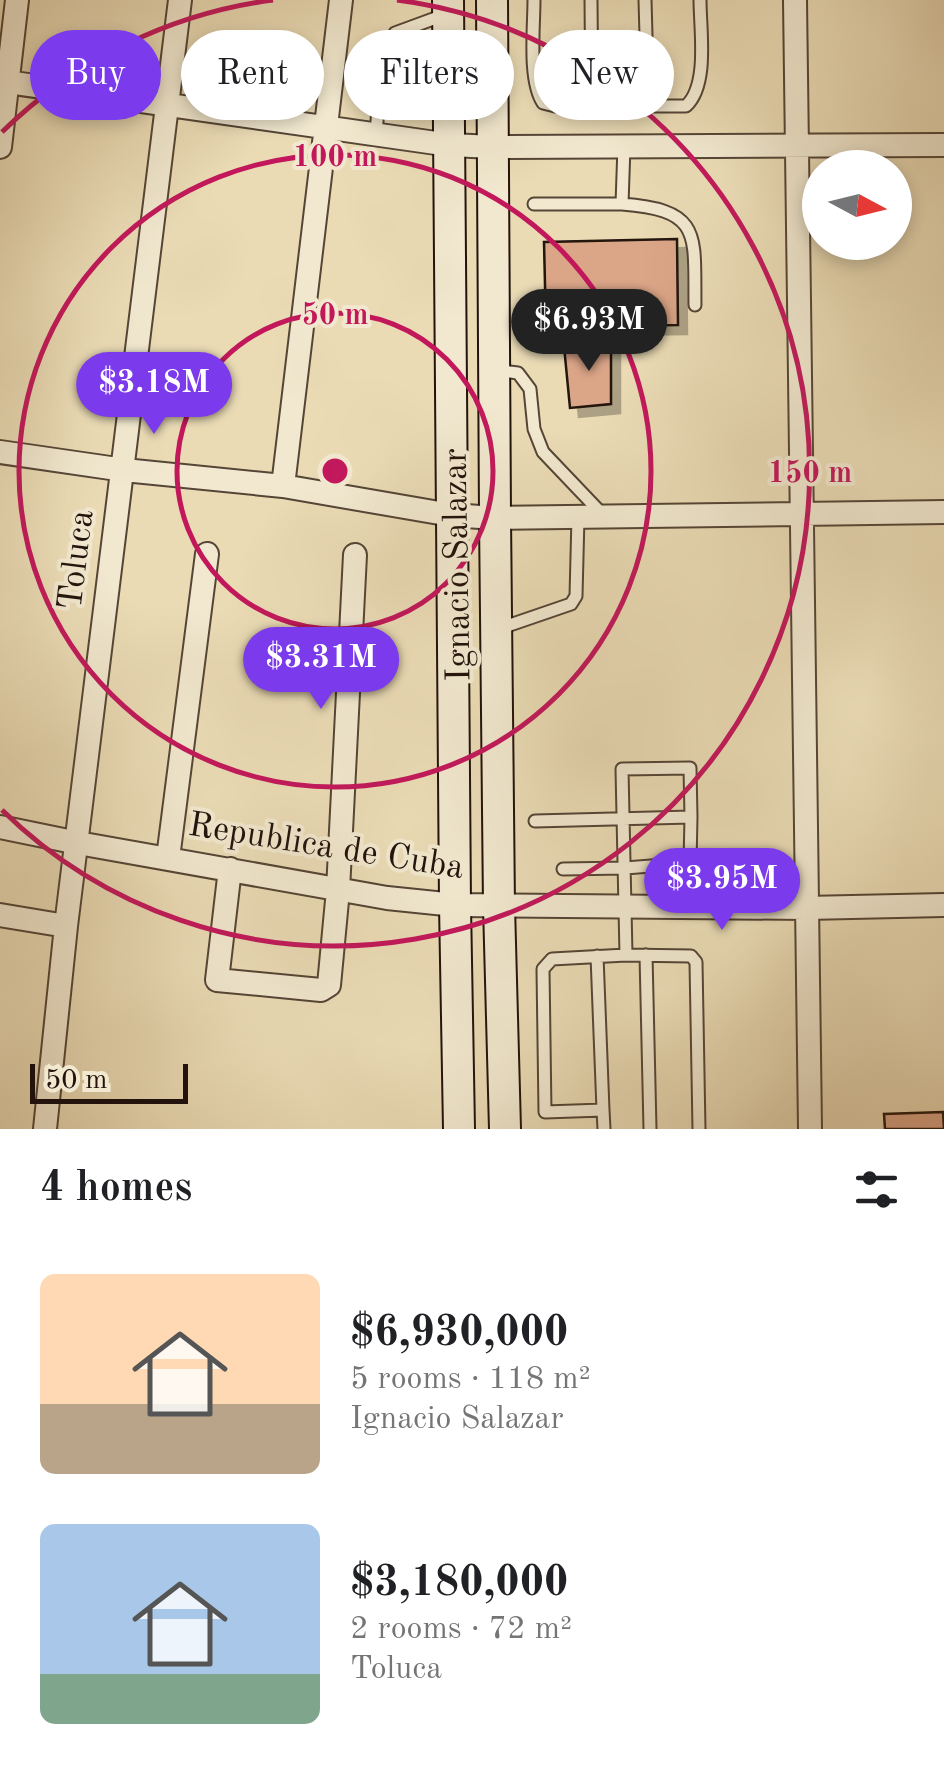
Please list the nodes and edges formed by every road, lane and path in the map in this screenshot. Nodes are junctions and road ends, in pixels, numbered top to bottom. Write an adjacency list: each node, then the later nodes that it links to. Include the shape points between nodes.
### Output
1 (17, 0): 14 (street)
2 (180, 0): 15 (street, Toluca)
3 (341, 0): 17 (street)
4 (492, 0): 24 (main road, Ignacio Salazar)
5 (534, 0): 11 (lane)
6 (590, 0): 12 (lane)
7 (645, 0): 13 (lane)
8 (700, 0): 16 (lane, via 700,84 686,106)
9 (795, 0): 20 (street)
10 (448, 7): 18 (lane, via 395,33 382,58); 19 (main road, Ignacio Salazar)
11 (534, 30)
12 (591, 30)
13 (646, 30)
14 (4, 81): 15 (street); 23 (street)
15 (168, 105): 17 (street); 30 (street, Toluca)
16 (674, 106)
17 (325, 128): 18 (street); 31 (street)
18 (376, 134): 19 (street)
19 (450, 144): 24 (street); 34 (main road, Ignacio Salazar)
20 (796, 144): 21 (street); 22 (street); 32 (street)
21 (624, 146): 24 (street); 26 (lane)
22 (944, 146)
23 (0, 147)
24 (494, 147): 28 (main road, Ignacio Salazar)
25 (534, 204): 26 (lane)
26 (622, 204): 27 (lane, via 660,208 690,230)
27 (694, 305)
28 (494, 370): 36 (lane, via 518,373 530,389 543,452); 37 (main road, Ignacio Salazar)
29 (0, 452): 30 (street)
30 (124, 470): 31 (street); 45 (street, Toluca)
31 (283, 486): 34 (street)
32 (800, 512): 33 (street); 36 (street); 55 (street)
33 (944, 512)
34 (452, 515): 37 (street); 52 (main road, Ignacio Salazar)
35 (578, 516): 36 (street); 37 (street); 40 (lane, via 571,604)
36 (604, 516)
37 (494, 518): 40 (main road, Ignacio Salazar)
38 (206, 554): 46 (street)
39 (355, 555): 50 (street)
40 (497, 630): 53 (main road, Ignacio Salazar)
41 (691, 817): 42 (lane); 42 (lane, via 690,768 622,769); 48 (lane, via 690,864)
42 (624, 820): 43 (lane); 48 (lane)
43 (535, 821)
44 (0, 827): 45 (street, Republica de Cuba)
45 (78, 843): 46 (street, Republica de Cuba); 57 (street, Toluca)
46 (168, 858): 47 (street, Republica de Cuba)
47 (230, 868): 50 (street, Republica de Cuba); 50 (street, via 220,982 326,988)
48 (625, 868): 49 (lane); 54 (lane)
49 (563, 869)
50 (338, 890): 52 (street, Republica de Cuba)
51 (944, 904): 55 (street, Republica de Cuba)
52 (455, 905): 53 (street, Republica de Cuba); 63 (main road, Ignacio Salazar)
53 (499, 906): 54 (street, Republica de Cuba); 64 (main road, Ignacio Salazar)
54 (626, 906): 55 (street, Republica de Cuba); 58 (lane)
55 (806, 908): 68 (street)
56 (0, 915): 57 (street)
57 (66, 926): 62 (street, Toluca)
58 (626, 954): 59 (lane); 60 (lane)
59 (646, 955): 66 (lane); 67 (lane, via 691,956 696,962)
60 (597, 956): 61 (lane); 61 (lane, via 552,959 544,969 545,1112)
61 (603, 1110): 65 (lane)
62 (46, 1129)
63 (459, 1129)
64 (505, 1129)
65 (604, 1129)
66 (650, 1129)
67 (699, 1129)
68 (810, 1129)

